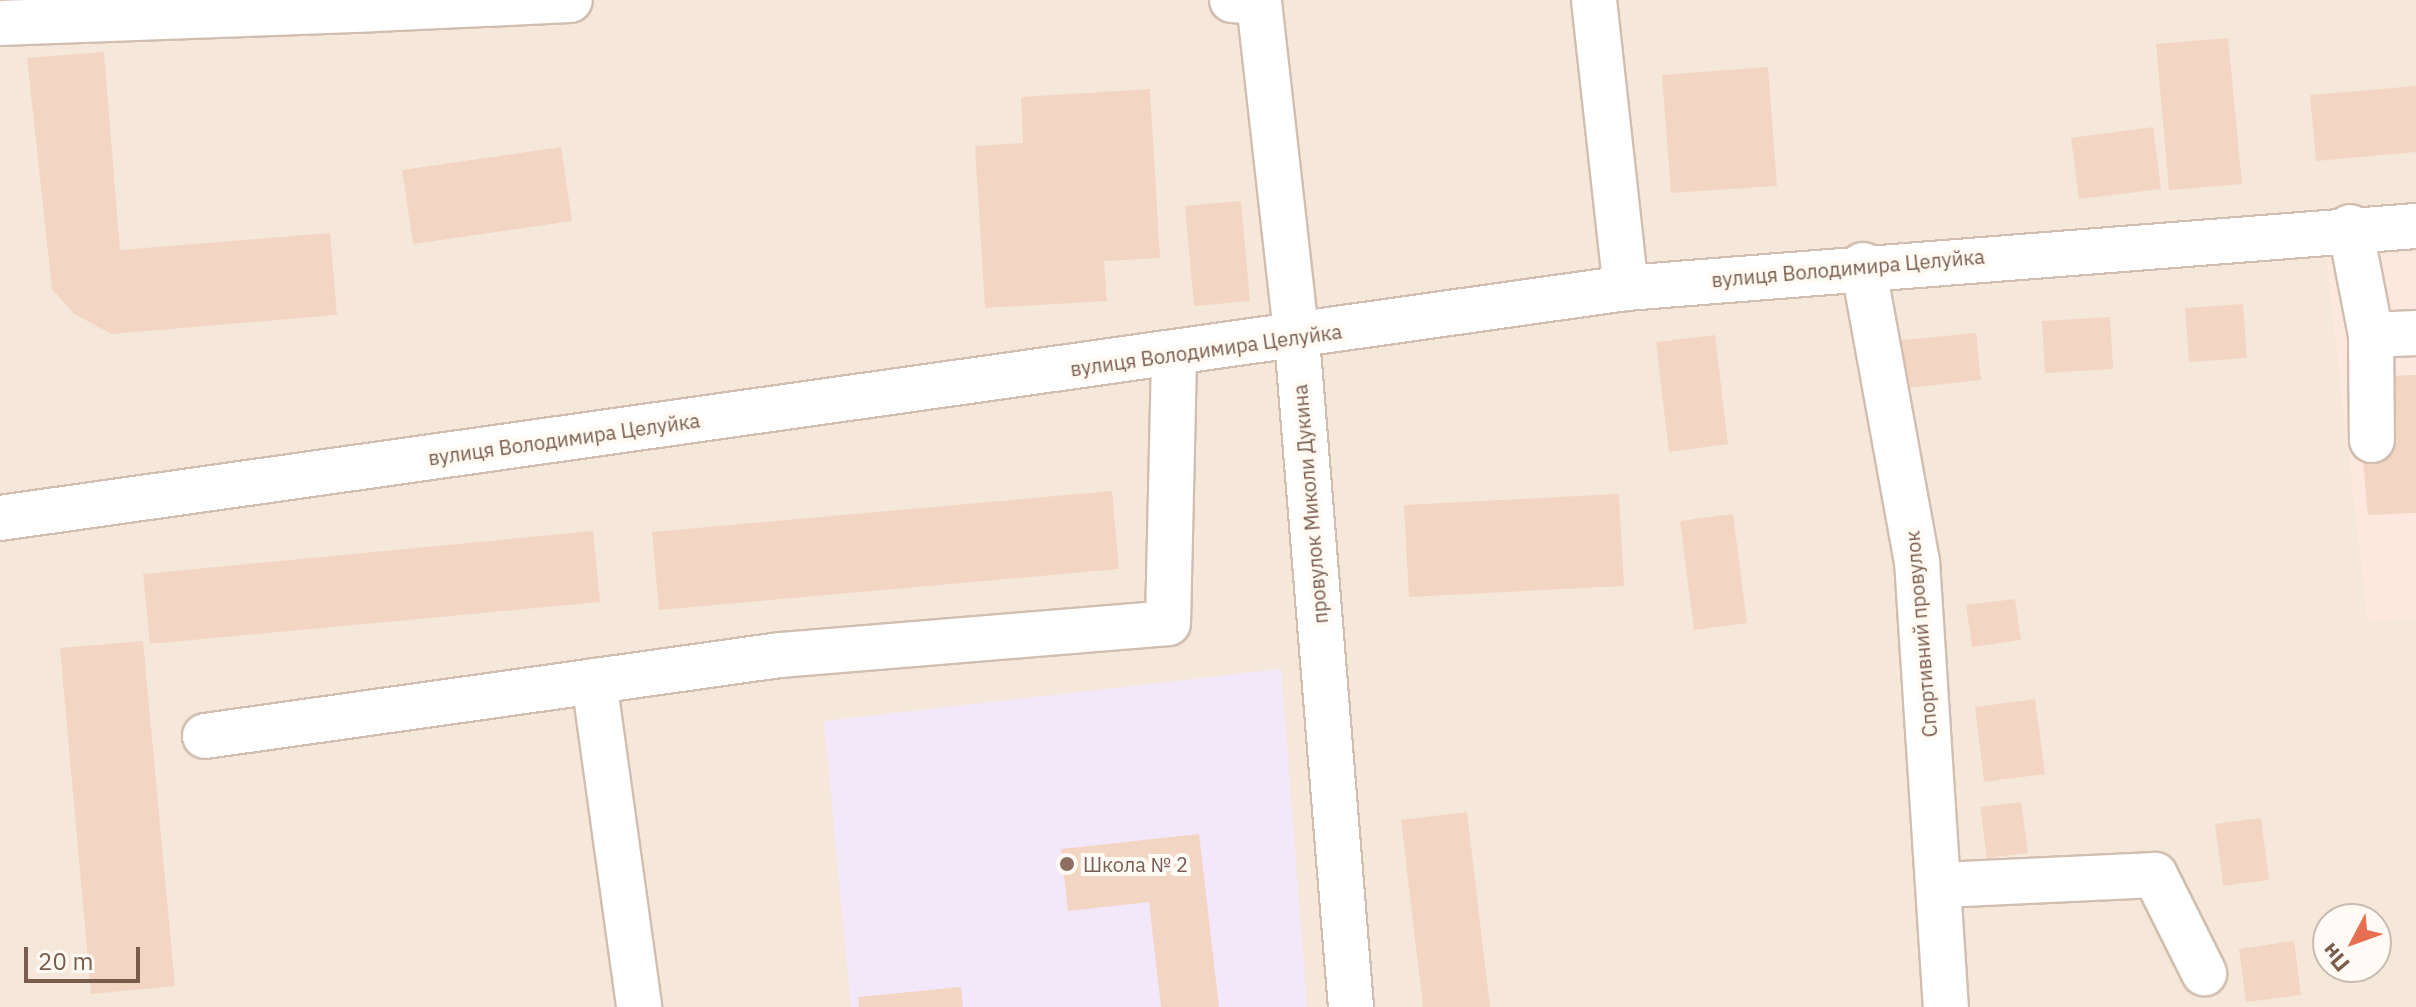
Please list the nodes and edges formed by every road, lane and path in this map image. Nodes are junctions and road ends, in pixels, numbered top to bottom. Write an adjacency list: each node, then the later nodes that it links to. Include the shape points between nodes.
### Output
1 (570, 0): 4 (street)
2 (1594, 0): 9 (street)
3 (1246, 1): 12 (street, провулок Миколи Дукина)
4 (374, 4): 5 (street)
5 (0, 23)
6 (2416, 226): 7 (street, вулиця Володимира Целуйка)
7 (2350, 227): 8 (street, вулиця Володимира Целуйка); 11 (street)
8 (1863, 265): 9 (street, вулиця Володимира Целуйка); 18 (street, Спортивний провулок, via 1917,561)
9 (1626, 288): 12 (street, вулиця Володимира Целуйка)
10 (2416, 333): 11 (street)
11 (2371, 335): 14 (street)
12 (1297, 339): 13 (street, вулиця Володимира Целуйка); 21 (street, провулок Миколи Дукина)
13 (1174, 355): 15 (street, вулиця Володимира Целуйка); 16 (street, via 1168,623 780,655)
14 (2372, 440)
15 (0, 518)
16 (594, 681): 17 (street); 20 (street)
17 (205, 736)
18 (1942, 885): 19 (street, via 2155,875); 22 (street, Спортивний провулок)
19 (2204, 973)
20 (639, 1007)
21 (1351, 1007)
22 (1946, 1007)

